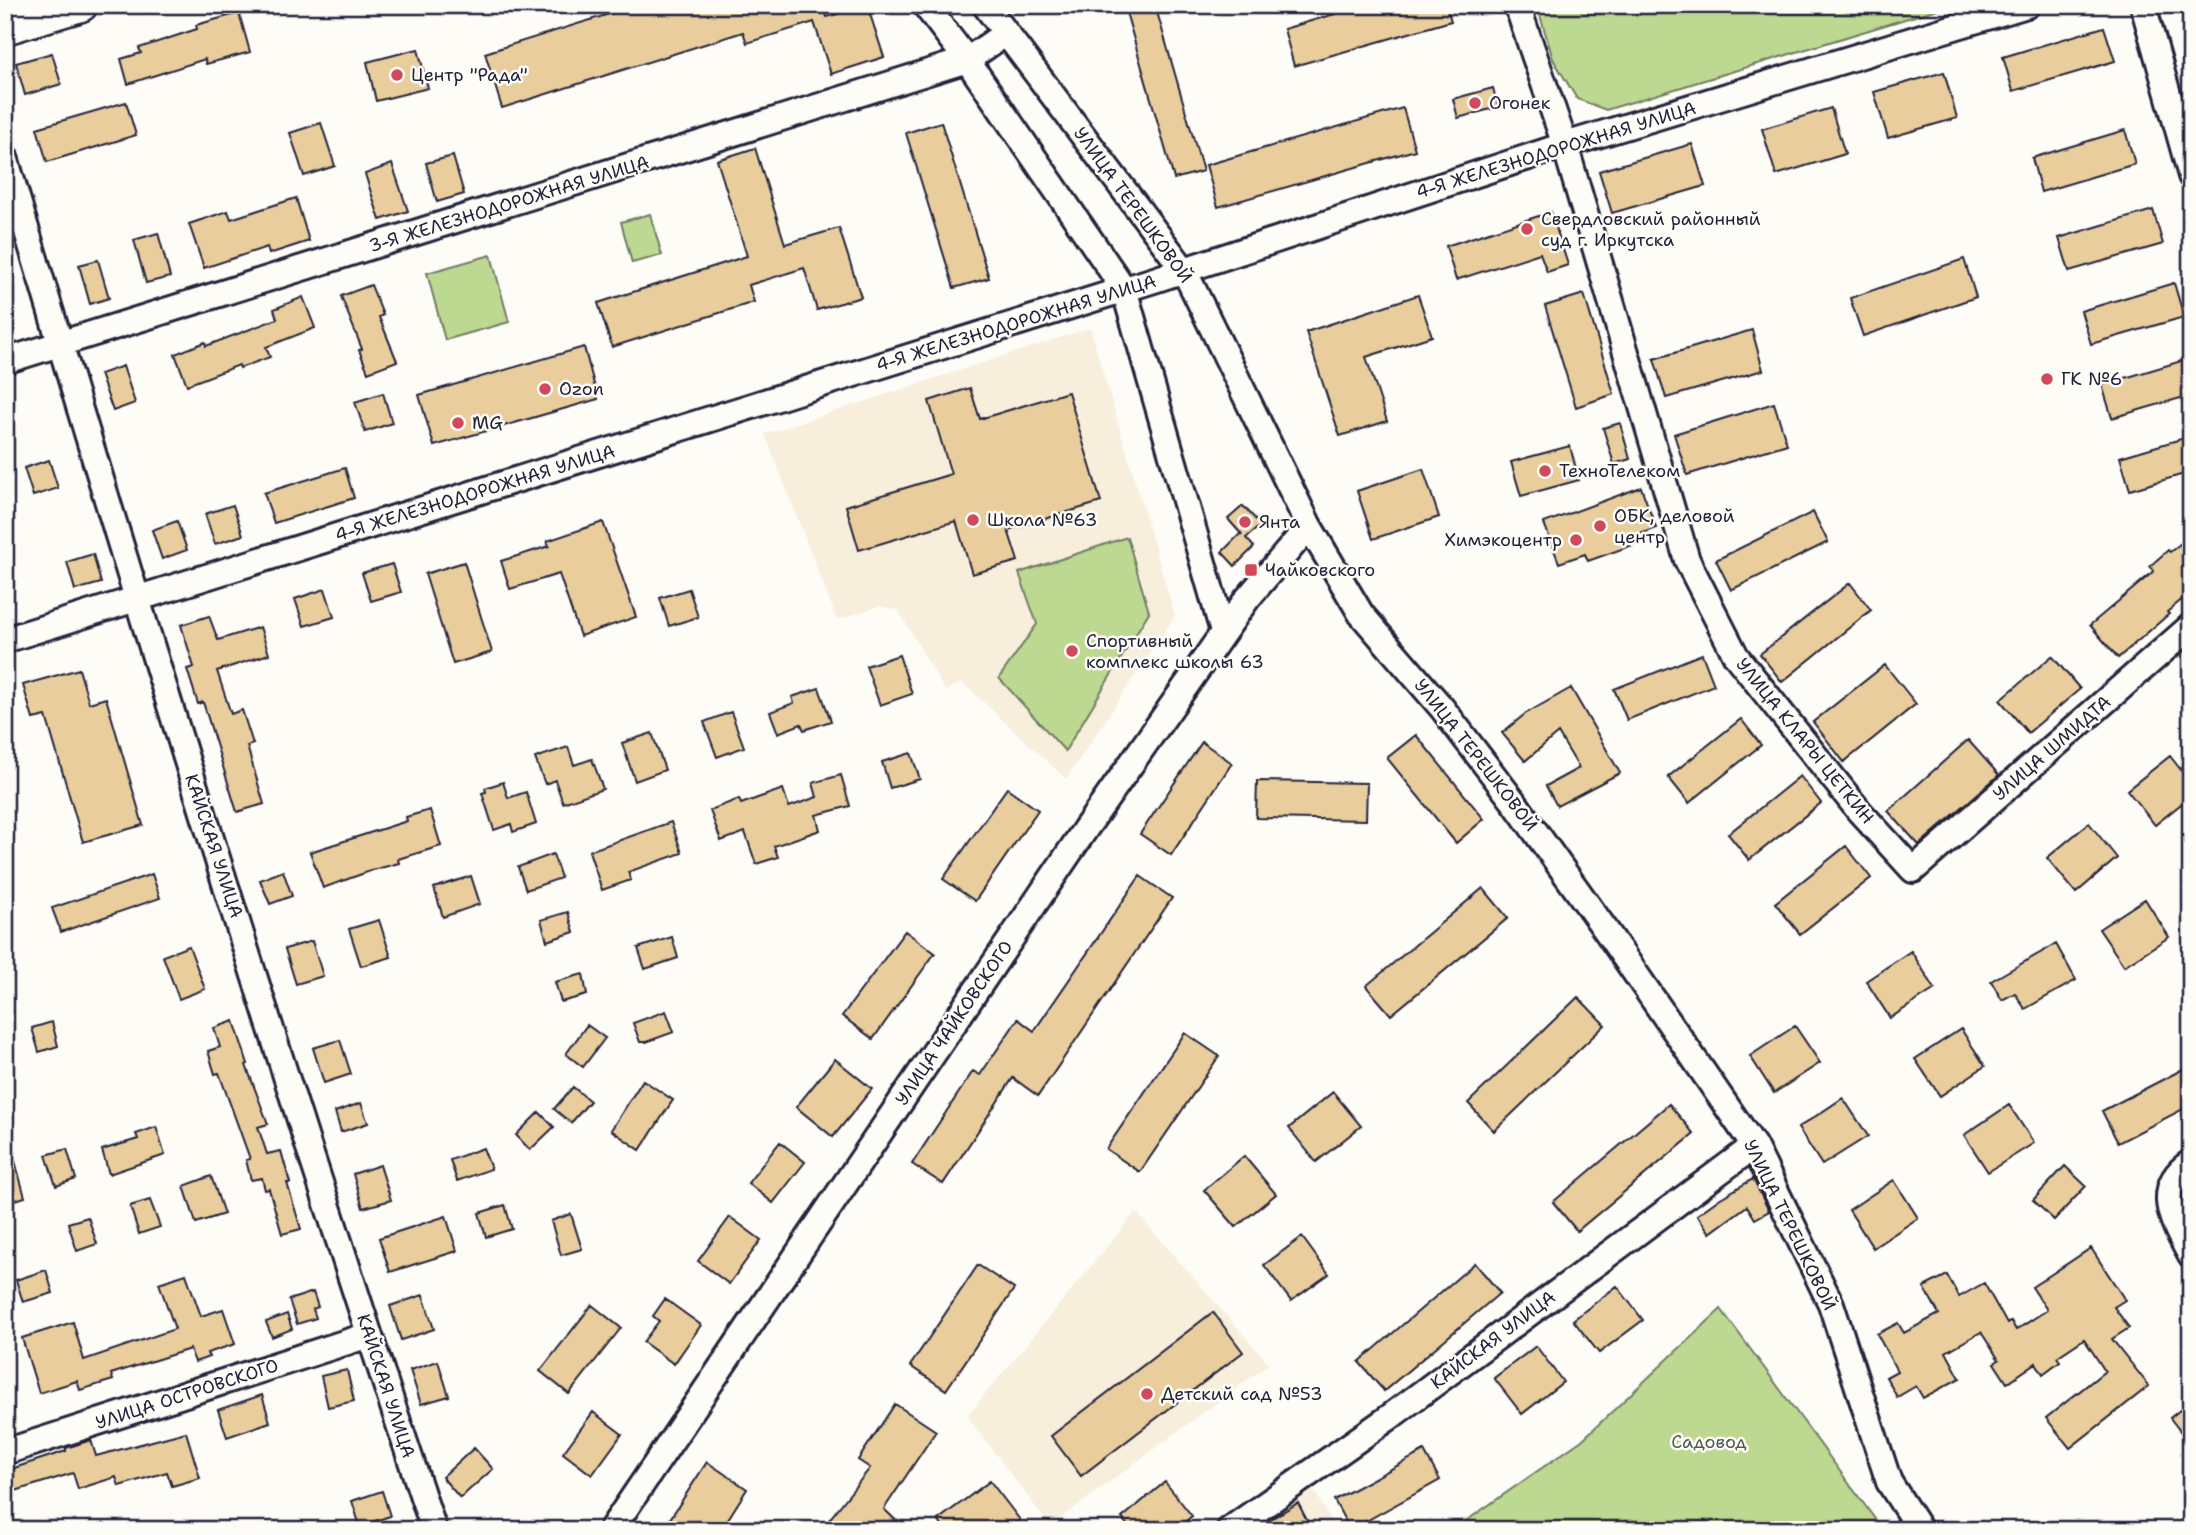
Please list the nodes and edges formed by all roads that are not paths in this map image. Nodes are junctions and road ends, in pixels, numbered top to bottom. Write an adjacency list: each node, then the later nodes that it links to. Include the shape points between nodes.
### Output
1 (81, 5): 7 (main road)
2 (925, 5): 9 (street)
3 (985, 5): 8 (street, УЛИЦА ТЕРЕШКОВОЙ)
4 (1517, 5): 10 (street, УЛИЦА КЛАРЫ ЦЕТКИН)
5 (2026, 5): 10 (street, 4-Я ЖЕЛЕЗНОДОРОЖНАЯ УЛИЦА)
6 (2143, 5): 12 (street)
7 (5, 28)
8 (1006, 33): 9 (street, 3-Я ЖЕЛЕЗНОДОРОЖНАЯ УЛИЦА); 13 (street, УЛИЦА ТЕРЕШКОВОЙ)
9 (967, 60): 14 (street); 15 (street, 3-Я ЖЕЛЕЗНОДОРОЖНАЯ УЛИЦА)
10 (1565, 145): 13 (street, 4-Я ЖЕЛЕЗНОДОРОЖНАЯ УЛИЦА); 22 (street, УЛИЦА КЛАРЫ ЦЕТКИН, via 1687,560 1736,656 1860,812)
11 (5, 158): 15 (street, КАЙСКАЯ УЛИЦА)
12 (2191, 176)
13 (1184, 270): 14 (street, 4-Я ЖЕЛЕЗНОДОРОЖНАЯ УЛИЦА); 17 (street, УЛИЦА ТЕРЕШКОВОЙ)
14 (1124, 289): 18 (street, 4-Я ЖЕЛЕЗНОДОРОЖНАЯ УЛИЦА); 20 (street)
15 (60, 345): 16 (street, 3-Я ЖЕЛЕЗНОДОРОЖНАЯ УЛИЦА); 18 (street, КАЙСКАЯ УЛИЦА)
16 (5, 361)
17 (1309, 526): 20 (street, УЛИЦА ЧАЙКОВСКОГО); 23 (street, УЛИЦА ТЕРЕШКОВОЙ, via 1361,614 1442,708 1517,806)
18 (136, 599): 21 (street, 4-Я ЖЕЛЕЗНОДОРОЖНАЯ УЛИЦА); 26 (street, КАЙСКАЯ УЛИЦА)
19 (2191, 626): 22 (street, УЛИЦА ШМИДТА)
20 (1223, 632): 29 (street, УЛИЦА ЧАЙКОВСКОГО)
21 (5, 640)
22 (1913, 870)
23 (1754, 1146): 30 (street, КАЙСКАЯ УЛИЦА, via 1387,1419); 31 (street, УЛИЦА ТЕРЕШКОВОЙ, via 1831,1304 1889,1482)
24 (2186, 1165): 25 (street, via 2168,1191 2171,1219)
25 (2191, 1256)
26 (369, 1335): 27 (street, УЛИЦА ОСТРОВСКОГО); 28 (street, КАЙСКАЯ УЛИЦА)
27 (5, 1452)
28 (434, 1530)
29 (611, 1530)
30 (1229, 1530)
31 (1920, 1530)

